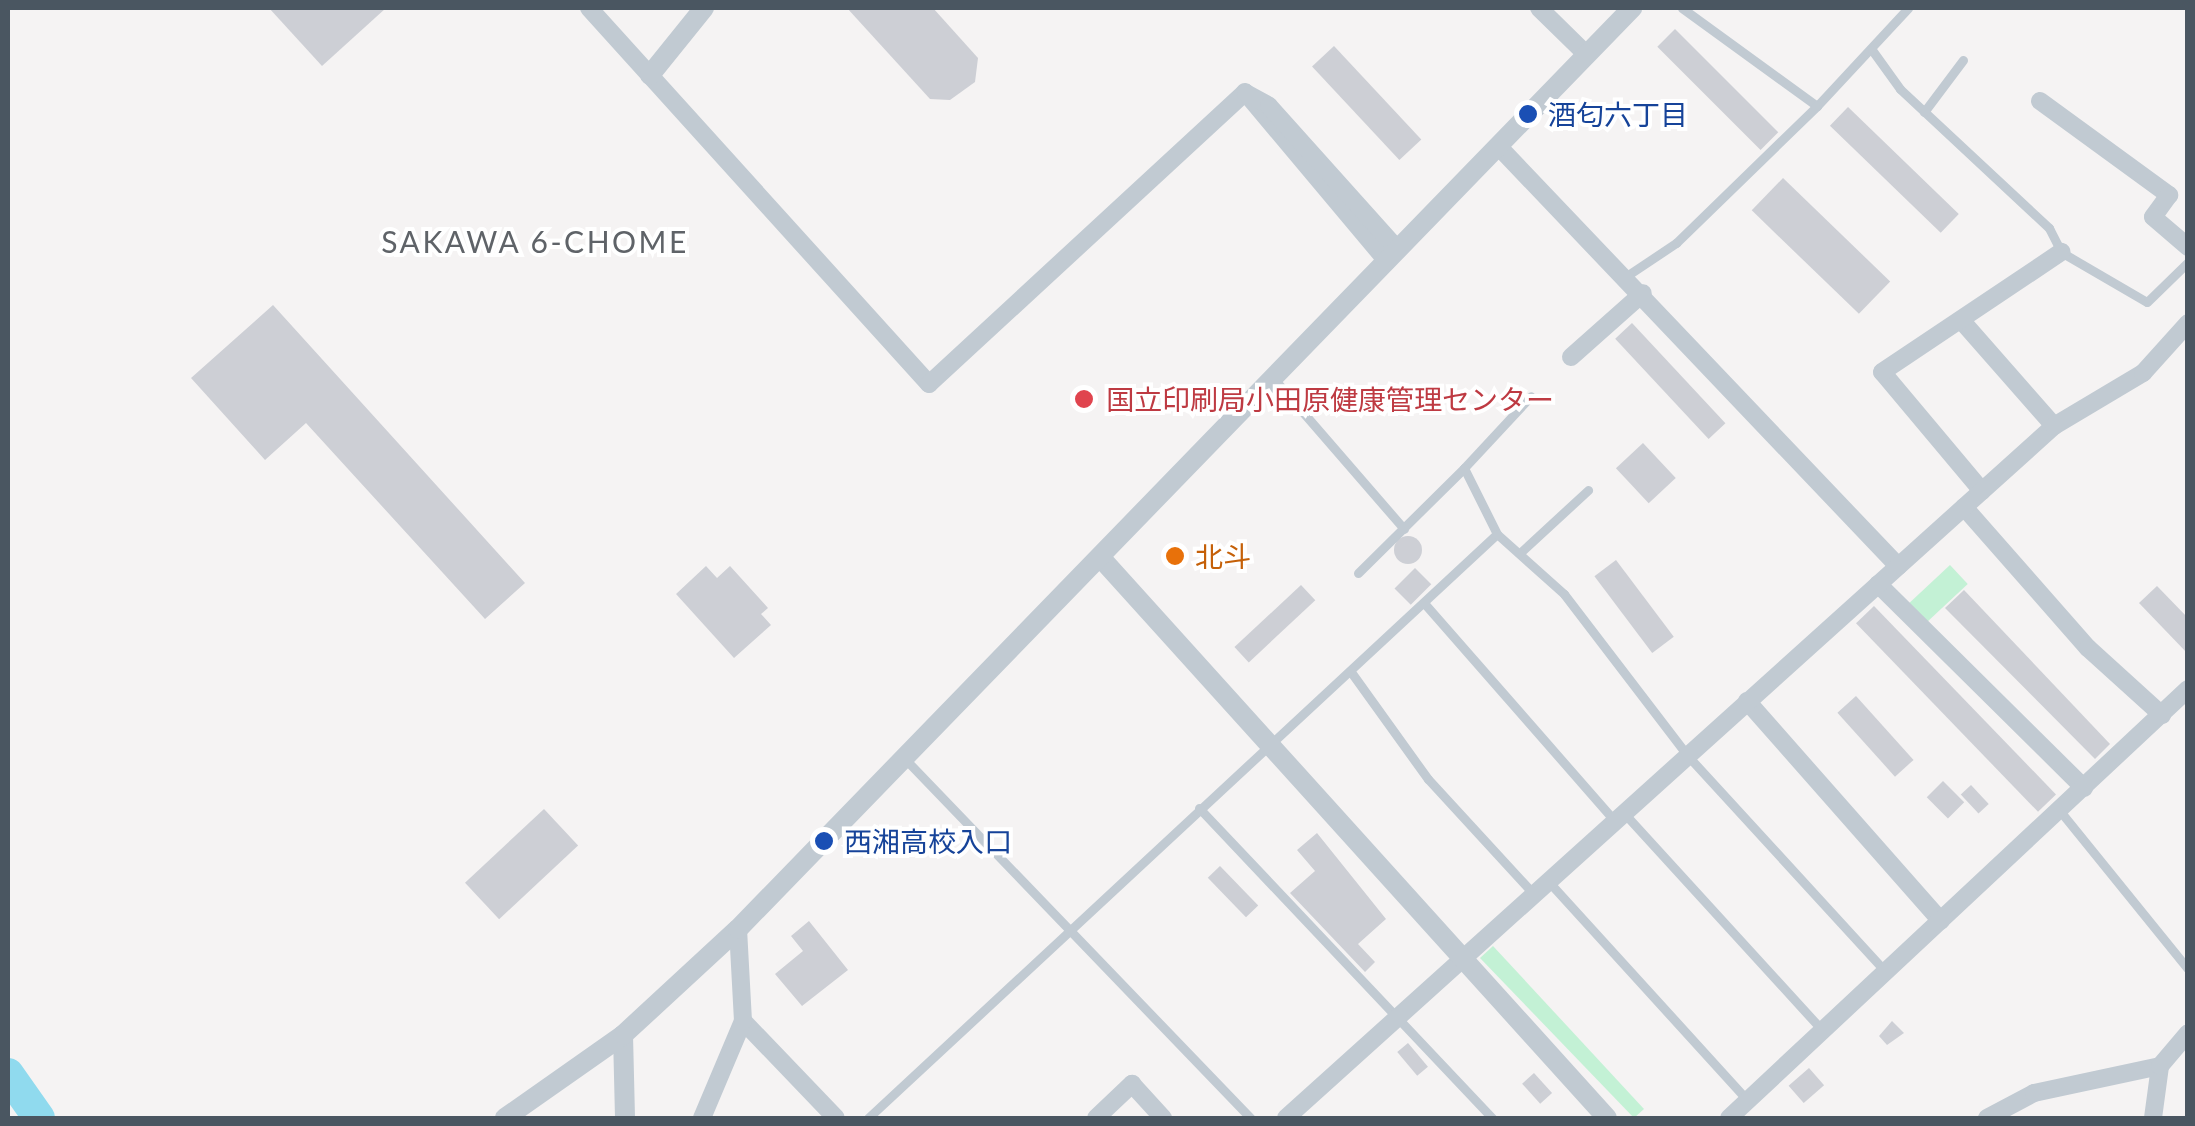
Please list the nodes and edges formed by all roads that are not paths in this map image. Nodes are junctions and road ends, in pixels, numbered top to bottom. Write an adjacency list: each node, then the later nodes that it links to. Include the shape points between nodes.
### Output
1 (589, 8): 10 (street)
2 (704, 8): 10 (street)
3 (1539, 8): 8 (street)
4 (1632, 8): 8 (street)
5 (1682, 8): 12 (lane)
6 (1908, 8): 7 (lane)
7 (1872, 50): 12 (lane); 13 (lane)
8 (1587, 55): 14 (street)
9 (1963, 60): 13 (lane)
10 (650, 75): 17 (street, via 929,384 1245,92 1269,106)
11 (2040, 100): 15 (street, via 2169,195 2153,217)
12 (1817, 106): 19 (lane, via 1676,243)
13 (1924, 112): 16 (lane, via 2049,228)
14 (1500, 148): 17 (street); 19 (street)
15 (2188, 247)
16 (2061, 252): 18 (lane, via 2147,302); 21 (street)
17 (1393, 255): 24 (street)
18 (2188, 262)
19 (1628, 276): 20 (street)
20 (1643, 293): 23 (street); 35 (street)
21 (1961, 320): 26 (street); 29 (street, via 1882,372)
22 (2188, 324): 26 (street, via 2143,373)
23 (1572, 358)
24 (1273, 378): 31 (lane); 34 (street)
25 (1531, 396): 27 (lane)
26 (2054, 426): 29 (street)
27 (1464, 468): 31 (lane); 32 (lane)
28 (1588, 490): 33 (lane)
29 (1982, 491): 30 (street)
30 (1964, 507): 35 (street); 42 (street, via 2088,648)
31 (1404, 529): 36 (lane)
32 (1498, 534): 33 (lane); 38 (lane)
33 (1522, 551): 44 (lane)
34 (1100, 557): 43 (street); 45 (street)
35 (1898, 566): 37 (street)
36 (1358, 573)
37 (1878, 584): 41 (street); 46 (street)
38 (1424, 603): 39 (lane); 49 (lane)
39 (1351, 672): 43 (lane); 50 (lane, via 1428,780)
40 (2188, 689): 42 (street)
41 (1747, 701): 44 (street); 51 (street)
42 (2162, 715): 46 (street)
43 (1270, 746): 47 (lane); 54 (street)
44 (1687, 754): 49 (street); 56 (lane)
45 (904, 758): 52 (street); 53 (lane)
46 (2084, 788): 48 (street)
47 (1199, 808): 53 (lane); 57 (lane)
48 (2060, 811): 51 (street); 55 (lane)
49 (1619, 816): 50 (street); 59 (lane)
50 (1540, 886): 54 (street); 63 (lane)
51 (1941, 921): 56 (street)
52 (738, 929): 58 (street); 61 (street)
53 (1070, 930): 68 (lane); 71 (lane)
54 (1461, 958): 57 (street); 74 (street)
55 (2188, 969)
56 (1886, 972): 59 (street)
57 (1396, 1018): 72 (street); 73 (lane)
58 (743, 1021): 66 (street); 67 (street)
59 (1823, 1031): 63 (street)
60 (2188, 1033): 62 (street)
61 (623, 1035): 64 (street); 65 (street)
62 (2160, 1066): 76 (street, via 2034,1093); 77 (street)
63 (1748, 1101): 75 (street)
64 (504, 1118)
65 (625, 1118)
66 (702, 1118)
67 (836, 1118)
68 (868, 1118)
69 (1096, 1118): 70 (street, via 1132,1084)
70 (1163, 1118)
71 (1251, 1118)
72 (1286, 1118)
73 (1492, 1118)
74 (1606, 1118)
75 (1729, 1118)
76 (1987, 1118)
77 (2153, 1118)

